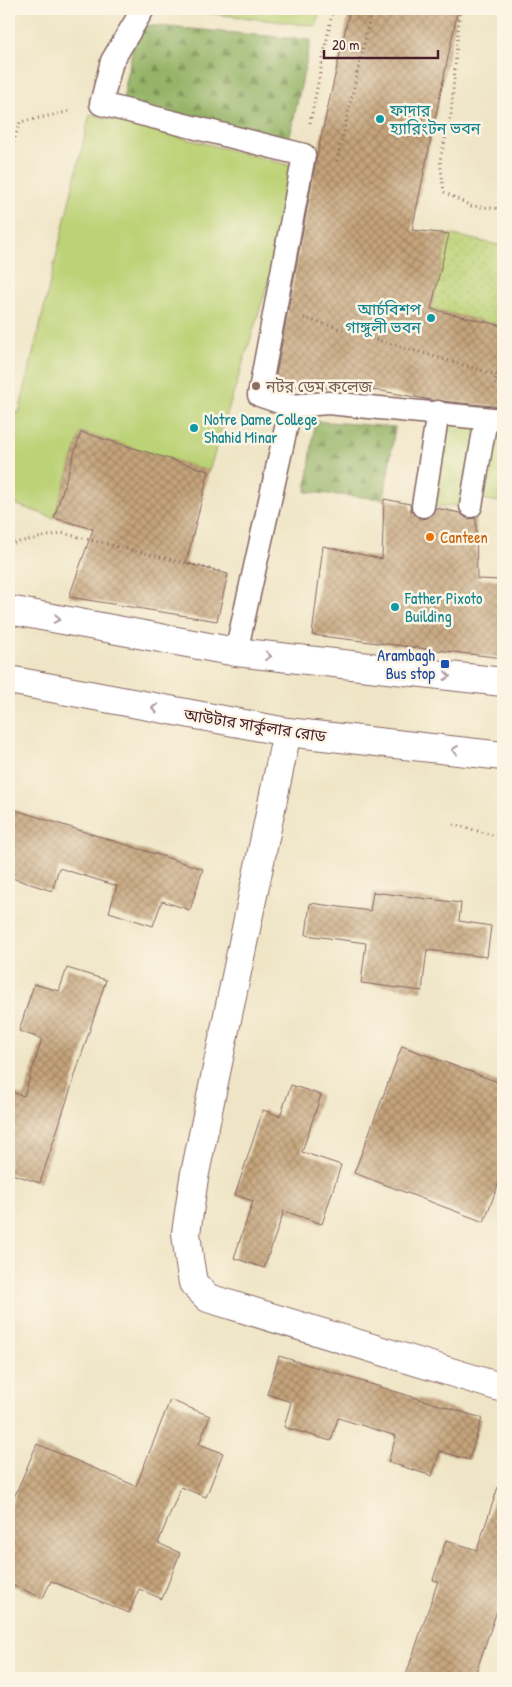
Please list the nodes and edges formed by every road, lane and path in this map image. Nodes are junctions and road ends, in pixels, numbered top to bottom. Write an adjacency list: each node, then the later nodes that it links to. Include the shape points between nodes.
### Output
1 (143, 9): 5 (lane, via 112,61)
2 (333, 9): 6 (path)
3 (372, 9): 8 (path)
4 (460, 9): 9 (path, via 451,114 440,160 444,192 471,206)
5 (102, 104): 6 (lane); 7 (path, via 20,122)
6 (304, 155): 11 (lane, via 259,395)
7 (9, 157)
8 (336, 163)
9 (503, 209)
10 (301, 318): 13 (path, via 498,375)
11 (291, 406): 12 (lane, via 328,403); 17 (lane)
12 (438, 412): 13 (lane); 14 (lane)
13 (495, 420): 15 (lane)
14 (422, 506)
15 (471, 506)
16 (9, 544): 17 (path, via 62,533)
17 (252, 579): 19 (lane)
18 (9, 610): 19 (main road, one-way to 19)
19 (236, 652): 21 (main road, one-way to 21)
20 (9, 680): 22 (main road, আউটার সার্কুলার রোড, one-way to 20)
21 (503, 682)
22 (287, 732): 23 (main road, আউটার সার্কুলার রোড, one-way to 22); 26 (main road, via 194,1178 186,1233 193,1283 208,1298)
23 (503, 756)
24 (453, 824): 25 (path)
25 (503, 838)
26 (503, 1388)

